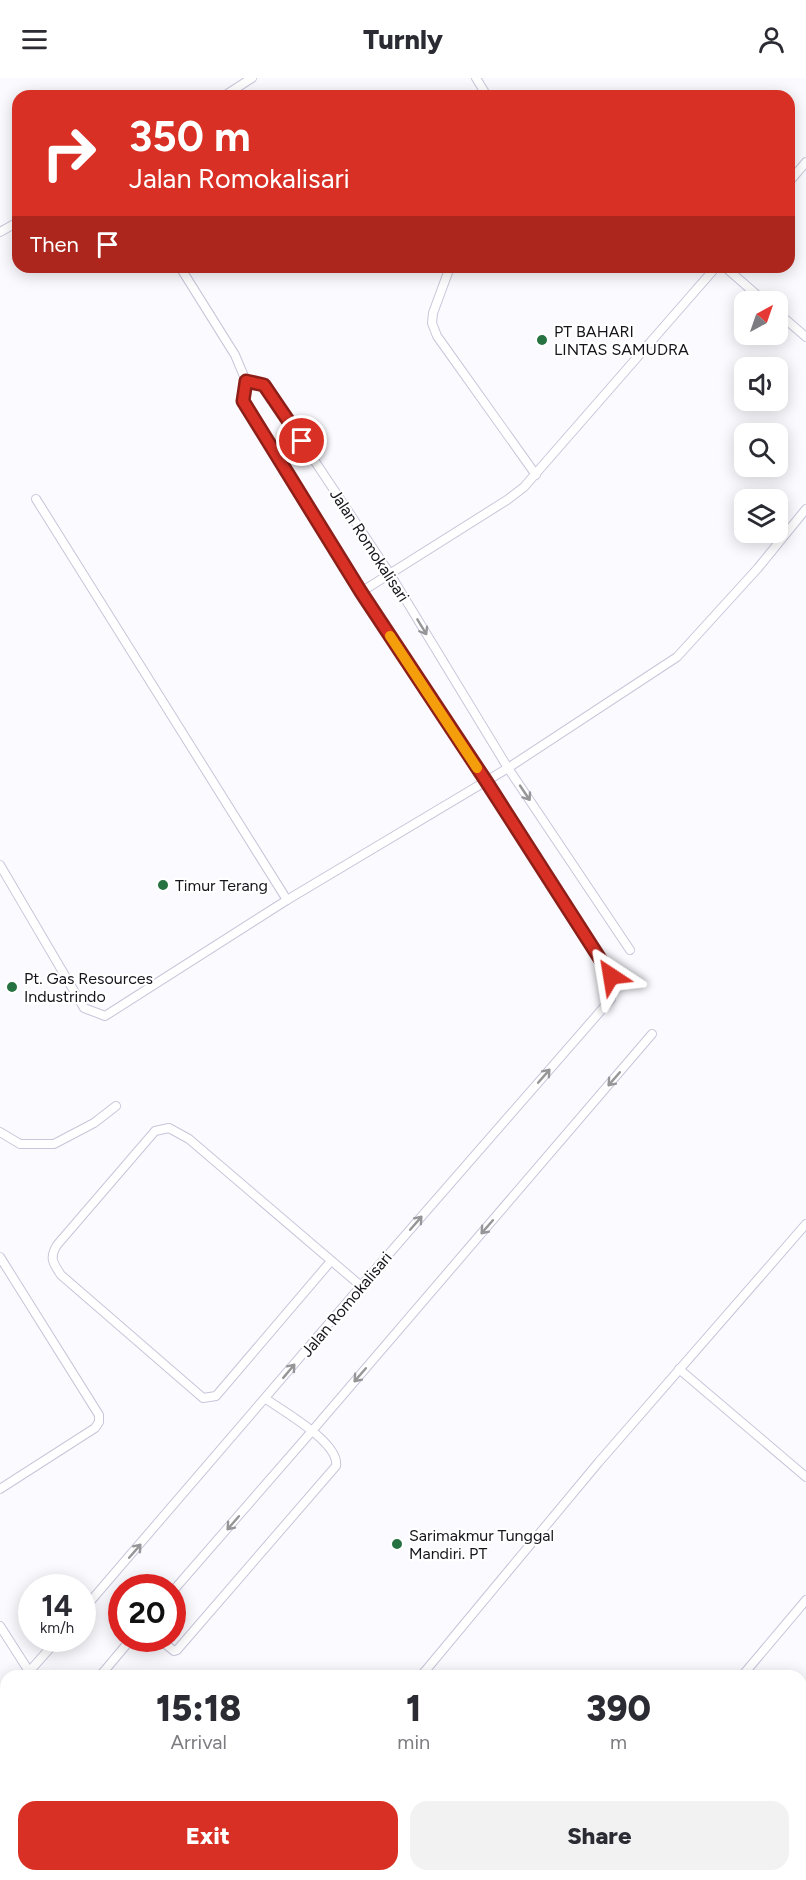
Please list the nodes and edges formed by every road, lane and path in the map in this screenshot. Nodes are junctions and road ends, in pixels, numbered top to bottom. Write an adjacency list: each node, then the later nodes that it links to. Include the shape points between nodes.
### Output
1 (252, 78): 2 (lane)
2 (233, 90)
3 (806, 162): 4 (lane)
4 (795, 175)
5 (184, 273): 12 (lane, via 235,355)
6 (448, 273): 13 (lane, via 433,313 437,336)
7 (711, 273): 13 (lane)
8 (732, 273): 9 (lane)
9 (752, 291)
10 (788, 322): 11 (lane)
11 (806, 338)
12 (246, 381): 16 (lane, Jalan Romokalisari, via 264,385); 17 (lane, Jalan Romokalisari, via 243,401)
13 (536, 475): 16 (lane, via 507,500)
14 (36, 499): 21 (lane)
15 (806, 509): 18 (lane, via 677,657)
16 (390, 574): 17 (lane); 18 (lane, Jalan Romokalisari, one-way to 18)
17 (361, 592): 19 (lane, Jalan Romokalisari)
18 (508, 768): 19 (lane); 22 (lane, Jalan Romokalisari, one-way to 22)
19 (486, 781): 21 (lane); 23 (lane, Jalan Romokalisari)
20 (0, 865): 21 (lane, via 84,1008 105,1016)
21 (287, 900)
22 (630, 950)
23 (611, 976)
24 (611, 999): 31 (lane, Jalan Romokalisari, one-way to 24)
25 (651, 1034): 34 (lane, one-way to 34)
26 (116, 1106): 27 (lane, via 54,1144 21,1144)
27 (0, 1132)
28 (806, 1224): 32 (lane)
29 (0, 1257): 36 (lane, via 99,1415 99,1422)
30 (331, 1261): 30 (lane, via 189,1139 169,1128 155,1131 57,1245 51,1260 61,1275 203,1398 216,1396); 31 (lane)
31 (361, 1286): 33 (lane, Jalan Romokalisari, one-way to 31)
32 (680, 1369): 35 (lane); 47 (lane)
33 (266, 1399): 34 (lane); 38 (lane, Jalan Romokalisari, one-way to 33)
34 (312, 1431): 37 (lane, one-way to 37); 41 (lane, via 337,1457 336,1466)
35 (806, 1477)
36 (0, 1488)
37 (186, 1576)
38 (96, 1595)
39 (806, 1600): 48 (lane)
40 (0, 1626): 44 (lane)
41 (186, 1640)
42 (47, 1652): 45 (lane)
43 (120, 1652): 46 (lane)
44 (27, 1670)
45 (32, 1670)
46 (105, 1670)
47 (426, 1670)
48 (747, 1670)

